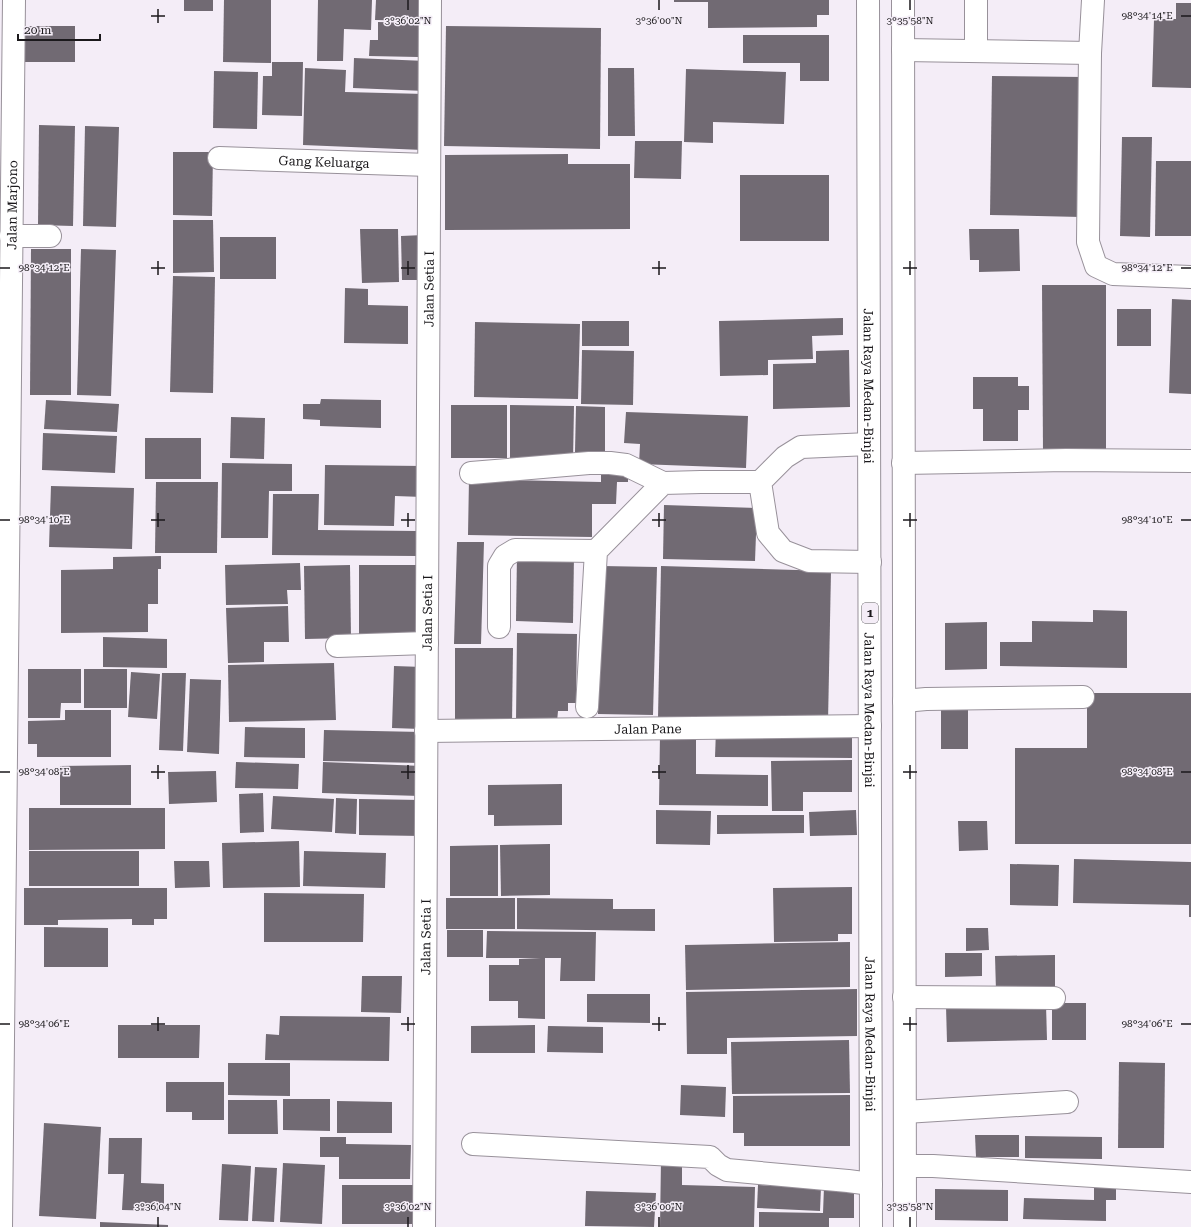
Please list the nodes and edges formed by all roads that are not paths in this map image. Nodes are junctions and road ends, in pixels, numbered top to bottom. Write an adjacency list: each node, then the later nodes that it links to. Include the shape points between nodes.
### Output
1 (14, 0): 12 (main road, Jalan Marjono)
2 (430, 0): 11 (main road, Jalan Setia I)
3 (868, 0): 15 (main road, Jalan Raya Medan-Binjai / 1)
4 (903, 0): 7 (main road)
5 (976, 0): 8 (main road)
6 (1093, 0): 9 (main road)
7 (903, 50): 8 (main road); 16 (main road)
8 (976, 51): 9 (main road)
9 (1090, 52): 14 (main road, via 1088,242 1096,266 1113,274)
10 (220, 158): 11 (main road, Gang Keluarga)
11 (429, 165): 26 (main road, Jalan Setia I)
12 (11, 236): 13 (main road); 31 (main road, Jalan Marjono)
13 (50, 236)
14 (1191, 276)
15 (869, 277): 16 (main road); 17 (main road, Jalan Raya Medan-Binjai / 1)
16 (904, 278): 19 (main road)
17 (869, 444): 21 (main road, via 801,447 785,457); 24 (main road, Jalan Raya Medan-Binjai / 1)
18 (1191, 461): 19 (main road)
19 (904, 463): 29 (main road)
20 (470, 473): 22 (main road, via 610,463 626,465)
21 (760, 482): 22 (main road); 24 (main road, via 768,533 783,552 809,562)
22 (663, 483): 23 (main road)
23 (596, 552): 25 (main road, via 515,550 505,556 499,566); 30 (main road)
24 (870, 562): 32 (main road, Jalan Raya Medan-Binjai / 1)
25 (499, 627)
26 (427, 643): 27 (main road); 33 (main road, Jalan Setia I)
27 (337, 646)
28 (1083, 697): 29 (main road)
29 (904, 701): 35 (main road)
30 (586, 707)
31 (3, 722): 34 (main road, Jalan Marjono)
32 (870, 726): 33 (main road, Jalan Pane); 42 (main road, Jalan Raya Medan-Binjai / 1)
33 (426, 731): 44 (main road, Jalan Setia I)
34 (2, 888): 43 (main road, Jalan Marjono)
35 (904, 997): 36 (main road); 38 (main road)
36 (1054, 998)
37 (1067, 1102): 38 (main road)
38 (905, 1112): 40 (main road)
39 (473, 1144): 42 (main road, via 710,1157 727,1170)
40 (905, 1166): 41 (main road); 46 (main road)
41 (1191, 1182)
42 (871, 1184): 45 (main road, Jalan Raya Medan-Binjai / 1)
43 (1, 1227)
44 (424, 1227)
45 (871, 1227)
46 (905, 1227)

